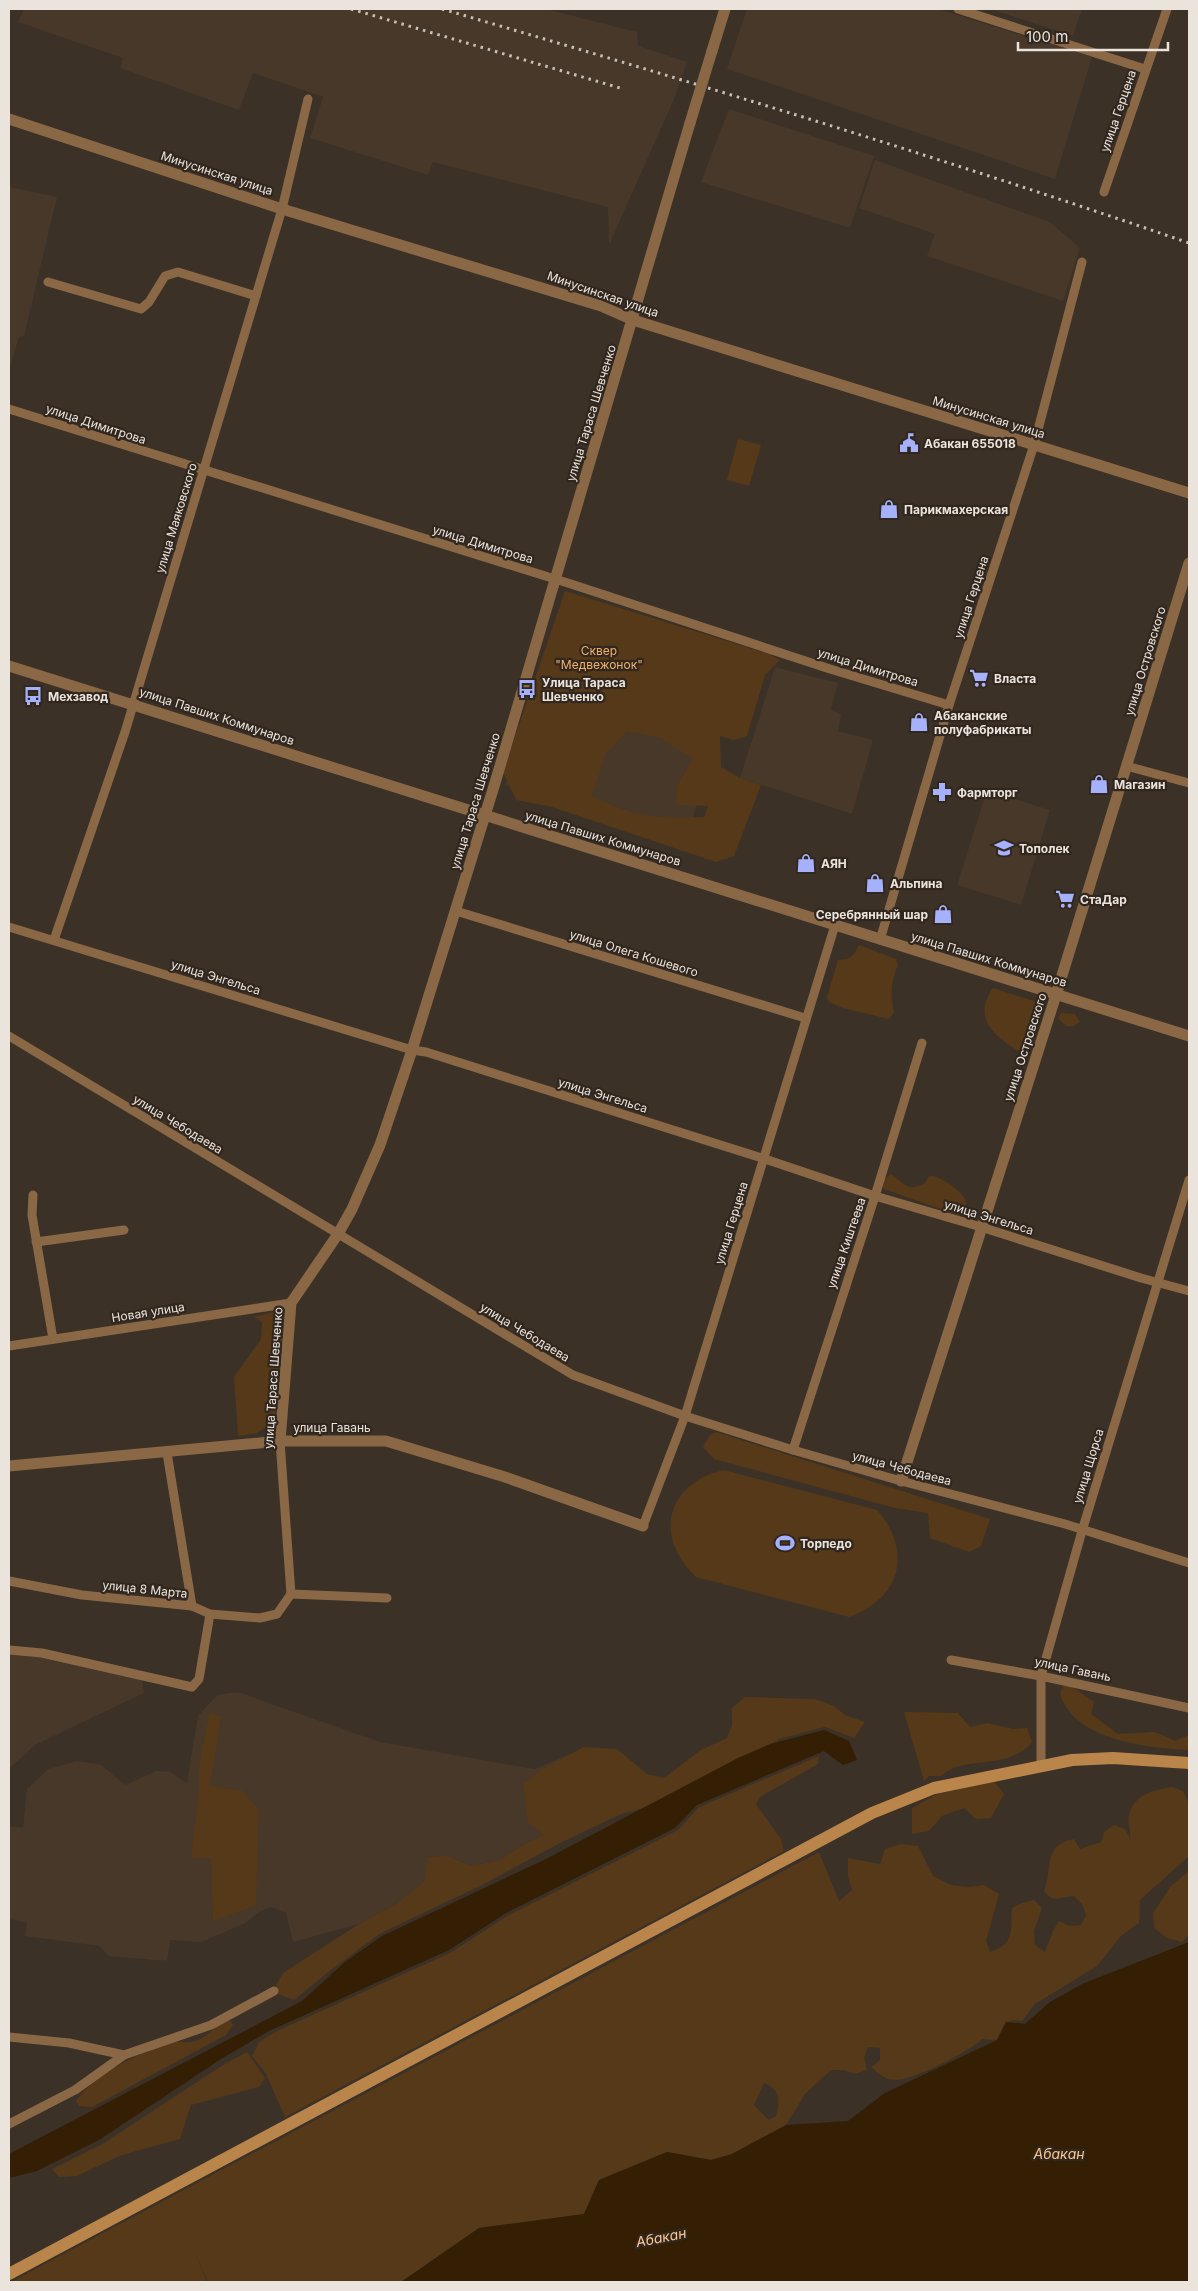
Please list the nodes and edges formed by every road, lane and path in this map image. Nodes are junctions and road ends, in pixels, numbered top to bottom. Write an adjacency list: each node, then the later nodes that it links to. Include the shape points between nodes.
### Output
1 (725, 9): 12 (street, улица Тараса Шевченко, bridge)
2 (958, 9): 4 (street)
3 (1167, 9): 4 (street, улица Герцена)
4 (1145, 69): 7 (street, улица Герцена)
5 (308, 99): 8 (street, улица Маяковского)
6 (9, 119): 8 (street, Минусинская улица)
7 (1104, 192)
8 (282, 209): 11 (street, улица Маяковского); 12 (street, Минусинская улица, via 601,306)
9 (1082, 262): 14 (street, улица Герцена)
10 (48, 282): 11 (street, via 141,309 165,276 178,272)
11 (256, 296): 15 (street, улица Маяковского)
12 (633, 320): 14 (street, Минусинская улица); 18 (street, улица Тараса Шевченко)
13 (9, 409): 15 (street, улица Димитрова)
14 (1034, 445): 16 (street, Минусинская улица); 21 (street, улица Герцена)
15 (203, 471): 18 (street, улица Димитрова); 20 (street, улица Маяковского)
16 (1189, 493)
17 (1189, 563): 22 (street, улица Островского)
18 (555, 579): 21 (street, улица Димитрова); 24 (street, улица Тараса Шевченко)
19 (9, 666): 20 (street, улица Павших Коммунаров)
20 (133, 704): 24 (street, улица Павших Коммунаров); 28 (street, улица Маяковского)
21 (949, 705): 29 (street, улица Герцена)
22 (1126, 766): 23 (street); 30 (street, улица Островского)
23 (1189, 783)
24 (485, 815): 25 (street, улица Тараса Шевченко); 26 (street, улица Павших Коммунаров)
25 (456, 911): 31 (street, улица Олега Кошевого); 35 (street, улица Тараса Шевченко)
26 (835, 925): 29 (street, улица Павших Коммунаров); 31 (street, улица Герцена)
27 (9, 927): 28 (street, улица Энгельса)
28 (54, 940): 35 (street, улица Энгельса)
29 (880, 940): 30 (street, улица Павших Коммунаров)
30 (1056, 995): 33 (street, улица Павших Коммунаров); 40 (street, улица Островского)
31 (805, 1018): 36 (street, улица Герцена)
32 (9, 1036): 42 (street, улица Чебодаева)
33 (1189, 1036)
34 (922, 1043): 39 (street, улица Киштеева)
35 (412, 1050): 36 (street, улица Энгельса); 42 (street, улица Тараса Шевченко, via 380,1144)
36 (764, 1158): 39 (street, улица Энгельса); 49 (street, улица Герцена)
37 (1189, 1180): 44 (street, улица Щорса)
38 (33, 1195): 43 (street)
39 (875, 1196): 40 (street, улица Энгельса); 51 (street, улица Киштеева)
40 (981, 1227): 44 (street, улица Энгельса); 54 (street, улица Островского)
41 (124, 1230): 43 (street)
42 (338, 1234): 46 (street, улица Тараса Шевченко); 49 (street, улица Чебодаева, via 573,1376)
43 (36, 1242): 47 (street)
44 (1156, 1283): 45 (street, улица Энгельса); 56 (street, улица Щорса)
45 (1189, 1291)
46 (291, 1303): 47 (street, Новая улица); 50 (street, улица Тараса Шевченко)
47 (53, 1339): 48 (street, Новая улица)
48 (9, 1346)
49 (685, 1416): 51 (street, улица Чебодаева); 55 (street, улица Герцена)
50 (280, 1441): 52 (street, улица Гавань); 55 (street, улица Гавань, via 386,1441 505,1477); 59 (street, улица Тараса Шевченко)
51 (793, 1450): 54 (street, улица Чебодаева)
52 (167, 1453): 53 (street, улица Гавань); 61 (street)
53 (9, 1466)
54 (901, 1481): 56 (street, улица Чебодаева)
55 (643, 1526)
56 (1082, 1531): 57 (street, улица Чебодаева); 65 (street, улица Щорса)
57 (1189, 1563)
58 (9, 1581): 61 (street, улица 8 Марта, via 82,1595)
59 (291, 1594): 60 (street); 62 (street, улица 8 Марта, via 277,1614 260,1618)
60 (387, 1598)
61 (192, 1606): 62 (street, улица 8 Марта)
62 (210, 1614): 63 (street, via 199,1679 192,1687 42,1654)
63 (9, 1650)
64 (951, 1660): 65 (street, улица Гавань)
65 (1041, 1676): 66 (street, улица Гавань); 68 (street, улица Щорса)
66 (1189, 1708)
67 (1189, 1762): 68 (main road, via 1113,1758)
68 (1041, 1765): 73 (main road, via 934,1788 872,1813)
69 (274, 1991): 71 (street, via 211,2025)
70 (9, 2037): 71 (street)
71 (124, 2055): 72 (street, via 68,2094)
72 (9, 2124)
73 (9, 2274)

